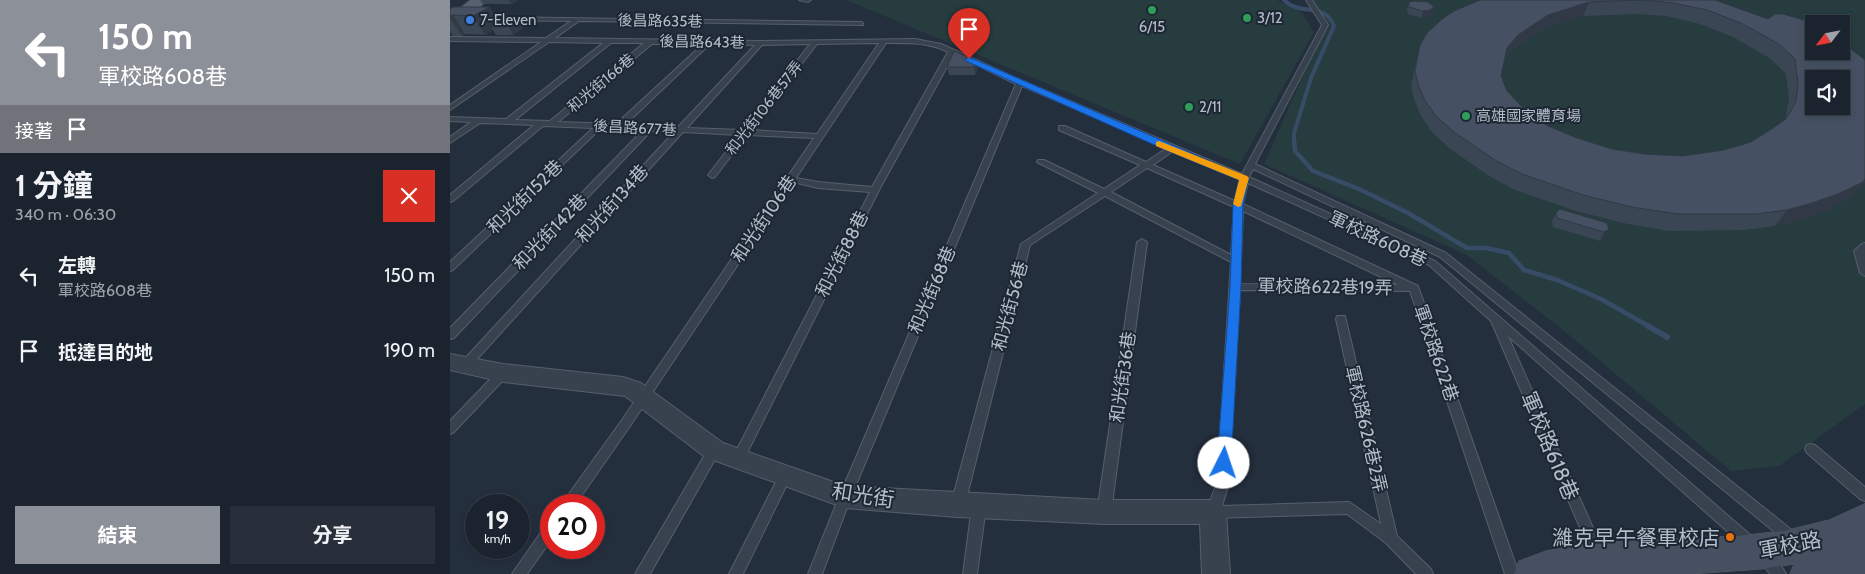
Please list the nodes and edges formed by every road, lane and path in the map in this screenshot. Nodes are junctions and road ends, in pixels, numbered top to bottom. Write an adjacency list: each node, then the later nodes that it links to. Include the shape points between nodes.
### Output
1 (463, 0): 6 (main road)
2 (480, 0): 6 (main road)
3 (802, 0): 4 (lane)
4 (808, 0)
5 (1309, 0): 37 (lane, via 1325,25)
6 (457, 18)
7 (479, 18): 8 (lane, 後昌路635巷)
8 (577, 20): 9 (lane, 後昌路635巷); 11 (lane)
9 (861, 24)
10 (450, 39): 11 (lane, 後昌路643巷)
11 (547, 40): 12 (lane, 後昌路643巷); 20 (lane)
12 (610, 41): 14 (lane, 後昌路643巷); 23 (lane)
13 (884, 41): 16 (lane, 後昌路643巷); 18 (lane, 後昌路643巷, via 929,43); 32 (lane, 和光街106巷)
14 (650, 42): 15 (lane, 後昌路643巷); 25 (lane, 和光街166巷)
15 (709, 42): 17 (lane, 後昌路643巷); 27 (lane)
16 (815, 42): 17 (lane, 後昌路643巷); 31 (lane, 和光街106巷57弄)
17 (760, 43): 30 (lane, 和光街134巷)
18 (952, 51): 19 (lane, 軍校路608巷); 41 (lane, 和光街88巷)
19 (1020, 83): 34 (lane, 軍校路608巷); 65 (lane, 和光街68巷)
20 (450, 108)
21 (450, 119): 22 (lane, 後昌路677巷)
22 (479, 120): 23 (lane, 後昌路677巷); 33 (lane)
23 (508, 122): 24 (lane, 後昌路677巷)
24 (541, 123): 25 (lane, 後昌路677巷); 43 (lane)
25 (551, 124): 26 (lane, 後昌路677巷)
26 (599, 126): 27 (lane, 後昌路677巷); 48 (lane, 和光街152巷)
27 (618, 127): 28 (lane, 後昌路677巷)
28 (649, 128): 30 (lane, 後昌路677巷); 54 (lane, 和光街142巷)
29 (1062, 128): 36 (lane, 軍校路622巷)
30 (680, 130): 31 (lane, 後昌路677巷); 55 (lane, 和光街134巷)
31 (744, 133): 32 (lane, 後昌路677巷); 38 (lane, 和光街106巷57弄)
32 (820, 136): 39 (lane, 和光街106巷)
33 (450, 141)
34 (1171, 149): 36 (lane, 和光街56巷); 40 (lane, 軍校路608巷)
35 (1041, 162): 42 (lane)
36 (1147, 164): 42 (lane, 和光街56巷); 44 (lane, 軍校路622巷)
37 (1250, 165): 40 (lane); 73 (lane, via 1443,255)
38 (712, 175)
39 (791, 178): 41 (lane, via 818,185); 57 (lane, 和光街106巷)
40 (1244, 178): 44 (lane); 52 (lane, 軍校路608巷, via 1432,263)
41 (875, 190): 61 (lane, 和光街88巷)
42 (1105, 192): 47 (lane); 66 (lane, 和光街56巷, via 1026,244)
43 (450, 198)
44 (1238, 205): 47 (lane); 51 (lane, 軍校路622巷)
45 (1142, 242): 67 (lane, 和光街36巷)
46 (1865, 246): 49 (lane, via 1859,251)
47 (1236, 262): 50 (lane)
48 (450, 268)
49 (1865, 274)
50 (1236, 287): 51 (lane, 軍校路622巷19弄); 68 (lane, via 1223,483)
51 (1414, 288): 82 (lane, 軍校路622巷)
52 (1495, 318): 73 (lane, 軍校路608巷); 74 (lane, 軍校路618巷)
53 (1341, 319): 70 (lane, 軍校路626巷2弄)
54 (450, 335)
55 (458, 363): 56 (street, 和光街)
56 (503, 373): 57 (street, 和光街, via 623,386); 58 (lane)
57 (643, 396): 60 (street, 和光街); 63 (lane, 和光街106巷)
58 (450, 429)
59 (1812, 449): 64 (lane)
60 (714, 450): 61 (street, 和光街); 76 (lane)
61 (738, 459): 62 (street, 和光街)
62 (785, 476): 65 (street, 和光街); 77 (lane)
63 (576, 494)
64 (1865, 494)
65 (845, 497): 66 (street, 和光街); 78 (lane, 和光街68巷)
66 (968, 506): 67 (street, 和光街); 79 (lane, 和光街56巷)
67 (1104, 512): 68 (street, 和光街)
68 (1213, 512): 70 (lane, via 1349,508); 80 (street)
69 (1865, 521): 73 (street, 軍校路, via 1832,536)
70 (1391, 539): 81 (lane)
71 (540, 544): 75 (lane)
72 (1865, 557): 73 (street, 軍校路)
73 (1800, 565): 74 (street, 軍校路)
74 (1604, 567): 83 (street, 軍校路, via 1548,568)
75 (519, 574)
76 (642, 574)
77 (736, 574)
78 (815, 574)
79 (970, 574)
80 (1216, 574)
81 (1426, 574)
82 (1512, 574)
83 (1533, 574)

